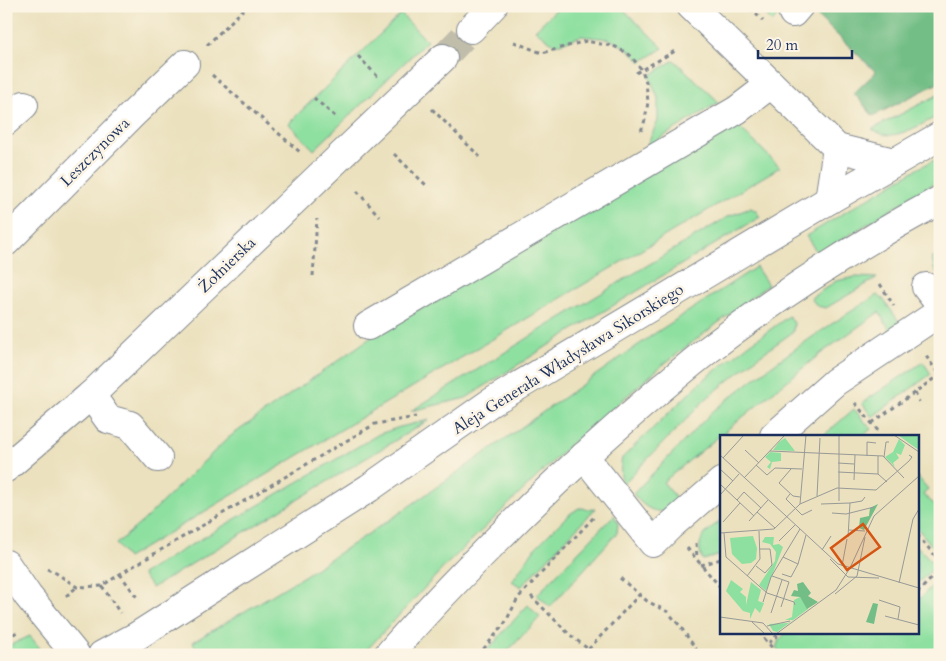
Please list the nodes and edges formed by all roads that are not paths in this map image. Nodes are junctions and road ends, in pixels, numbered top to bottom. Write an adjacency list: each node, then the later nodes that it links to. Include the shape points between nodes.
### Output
1 (493, 6): 3 (main road)
2 (691, 6): 6 (main road)
3 (471, 28)
4 (443, 58): 15 (main road, Żołnierska)
5 (196, 68): 12 (main road, Leszczynowa, via 133,114)
6 (771, 84): 8 (main road); 14 (main road, via 737,110)
7 (940, 136): 9 (main road, Aleja Generała Władysława Sikorskiego)
8 (837, 148): 9 (main road); 10 (main road)
9 (894, 162): 10 (main road, Aleja Generała Władysława Sikorskiego)
10 (830, 200): 23 (main road, Aleja Generała Władysława Sikorskiego, via 490,403 369,488)
11 (940, 200): 17 (main road, via 851,251 744,323 672,379)
12 (6, 242)
13 (940, 312): 16 (main road, via 835,382)
14 (368, 326)
15 (91, 395): 18 (main road, via 108,419 130,424); 19 (main road, Żołnierska)
16 (775, 435)
17 (584, 456): 20 (main road, via 653,543); 24 (main road, via 482,553)
18 (158, 458)
19 (6, 468)
20 (720, 483)
21 (6, 564): 22 (main road)
22 (76, 655)
23 (102, 655)
24 (388, 655)

